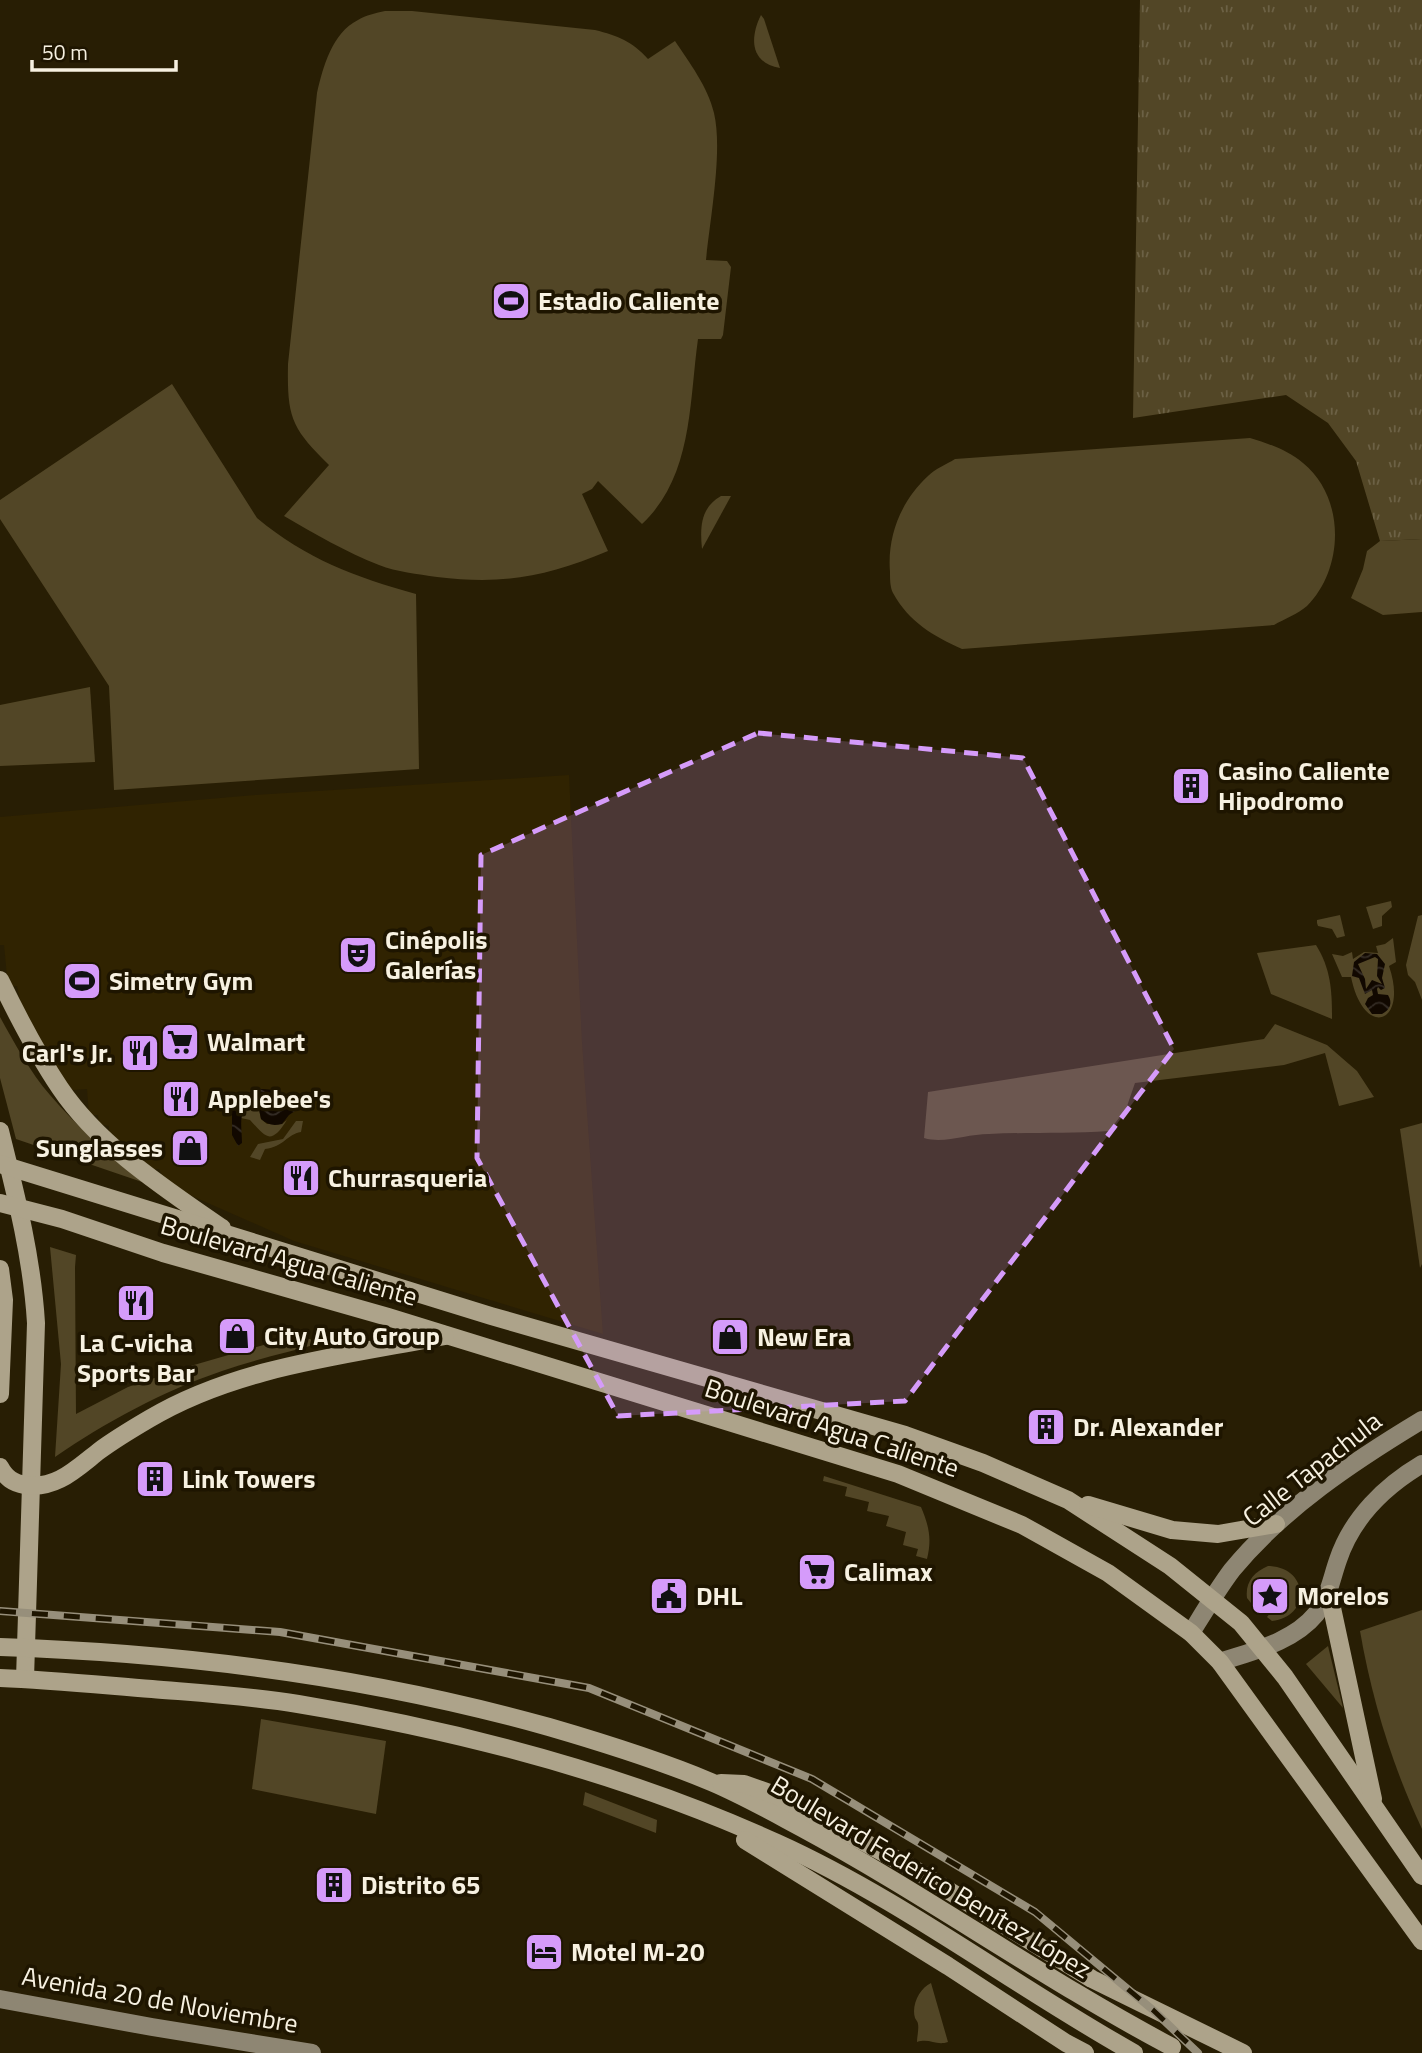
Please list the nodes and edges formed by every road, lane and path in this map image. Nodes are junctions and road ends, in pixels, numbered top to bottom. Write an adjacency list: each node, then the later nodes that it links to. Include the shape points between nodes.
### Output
1 (0, 980): 5 (main road, via 61,1090 96,1129 162,1186)
2 (0, 1131): 13 (main road, via 34,1281)
3 (0, 1164): 5 (main road, Boulevard Agua Caliente)
4 (0, 1203): 7 (main road, Boulevard Agua Caliente)
5 (236, 1238): 14 (main road, Boulevard Agua Caliente, via 905,1435)
6 (0, 1269): 8 (main road, via 4,1300)
7 (448, 1336): 13 (main road, via 296,1365 189,1397 57,1482); 18 (main road, Boulevard Agua Caliente, via 811,1446 960,1498 1023,1525 1108,1573)
8 (0, 1385): 9 (main road)
9 (0, 1394)
10 (1422, 1420): 15 (main road, Calle Tapachula)
11 (1422, 1464): 16 (main road, via 1399,1478 1361,1516 1338,1559)
12 (0, 1467): 13 (main road, via 9,1479)
13 (30, 1486): 20 (main road)
14 (1068, 1500): 15 (main road, via 1172,1530 1218,1534); 17 (main road, Boulevard Agua Caliente, via 1170,1566)
15 (1276, 1524): 17 (main road, Calle Tapachula, via 1231,1572)
16 (1329, 1594): 21 (main road, via 1302,1628); 27 (main road)
17 (1213, 1600): 18 (main road, Calle Tapachula); 21 (main road, Boulevard Agua Caliente)
18 (1191, 1633): 22 (main road, Boulevard Agua Caliente)
19 (0, 1647): 20 (main road, Boulevard Federico Benítez López)
20 (27, 1648): 24 (main road); 25 (main road, Boulevard Federico Benítez López, via 216,1662 412,1693 580,1736)
21 (1262, 1648): 22 (main road); 27 (main road, Boulevard Agua Caliente)
22 (1220, 1662): 29 (main road, Boulevard Agua Caliente)
23 (0, 1678): 24 (main road, Boulevard Federico Benítez López)
24 (25, 1679): 26 (main road, Boulevard Federico Benítez López, via 294,1703 402,1723 597,1775)
25 (711, 1782): 31 (main road, Boulevard Federico Benítez López, via 893,1880); 35 (main road, via 744,1784 778,1796 912,1868 1092,1979)
26 (681, 1804): 33 (main road, via 764,1851); 34 (main road, Boulevard Federico Benítez López, via 778,1843 846,1879)
27 (1375, 1805): 28 (main road, Boulevard Agua Caliente)
28 (1422, 1876)
29 (1422, 1941)
30 (0, 1999): 32 (main road, Avenida 20 de Noviembre)
31 (1172, 2047)
32 (312, 2053)
33 (1085, 2053)
34 (1135, 2053)
35 (1244, 2053)

